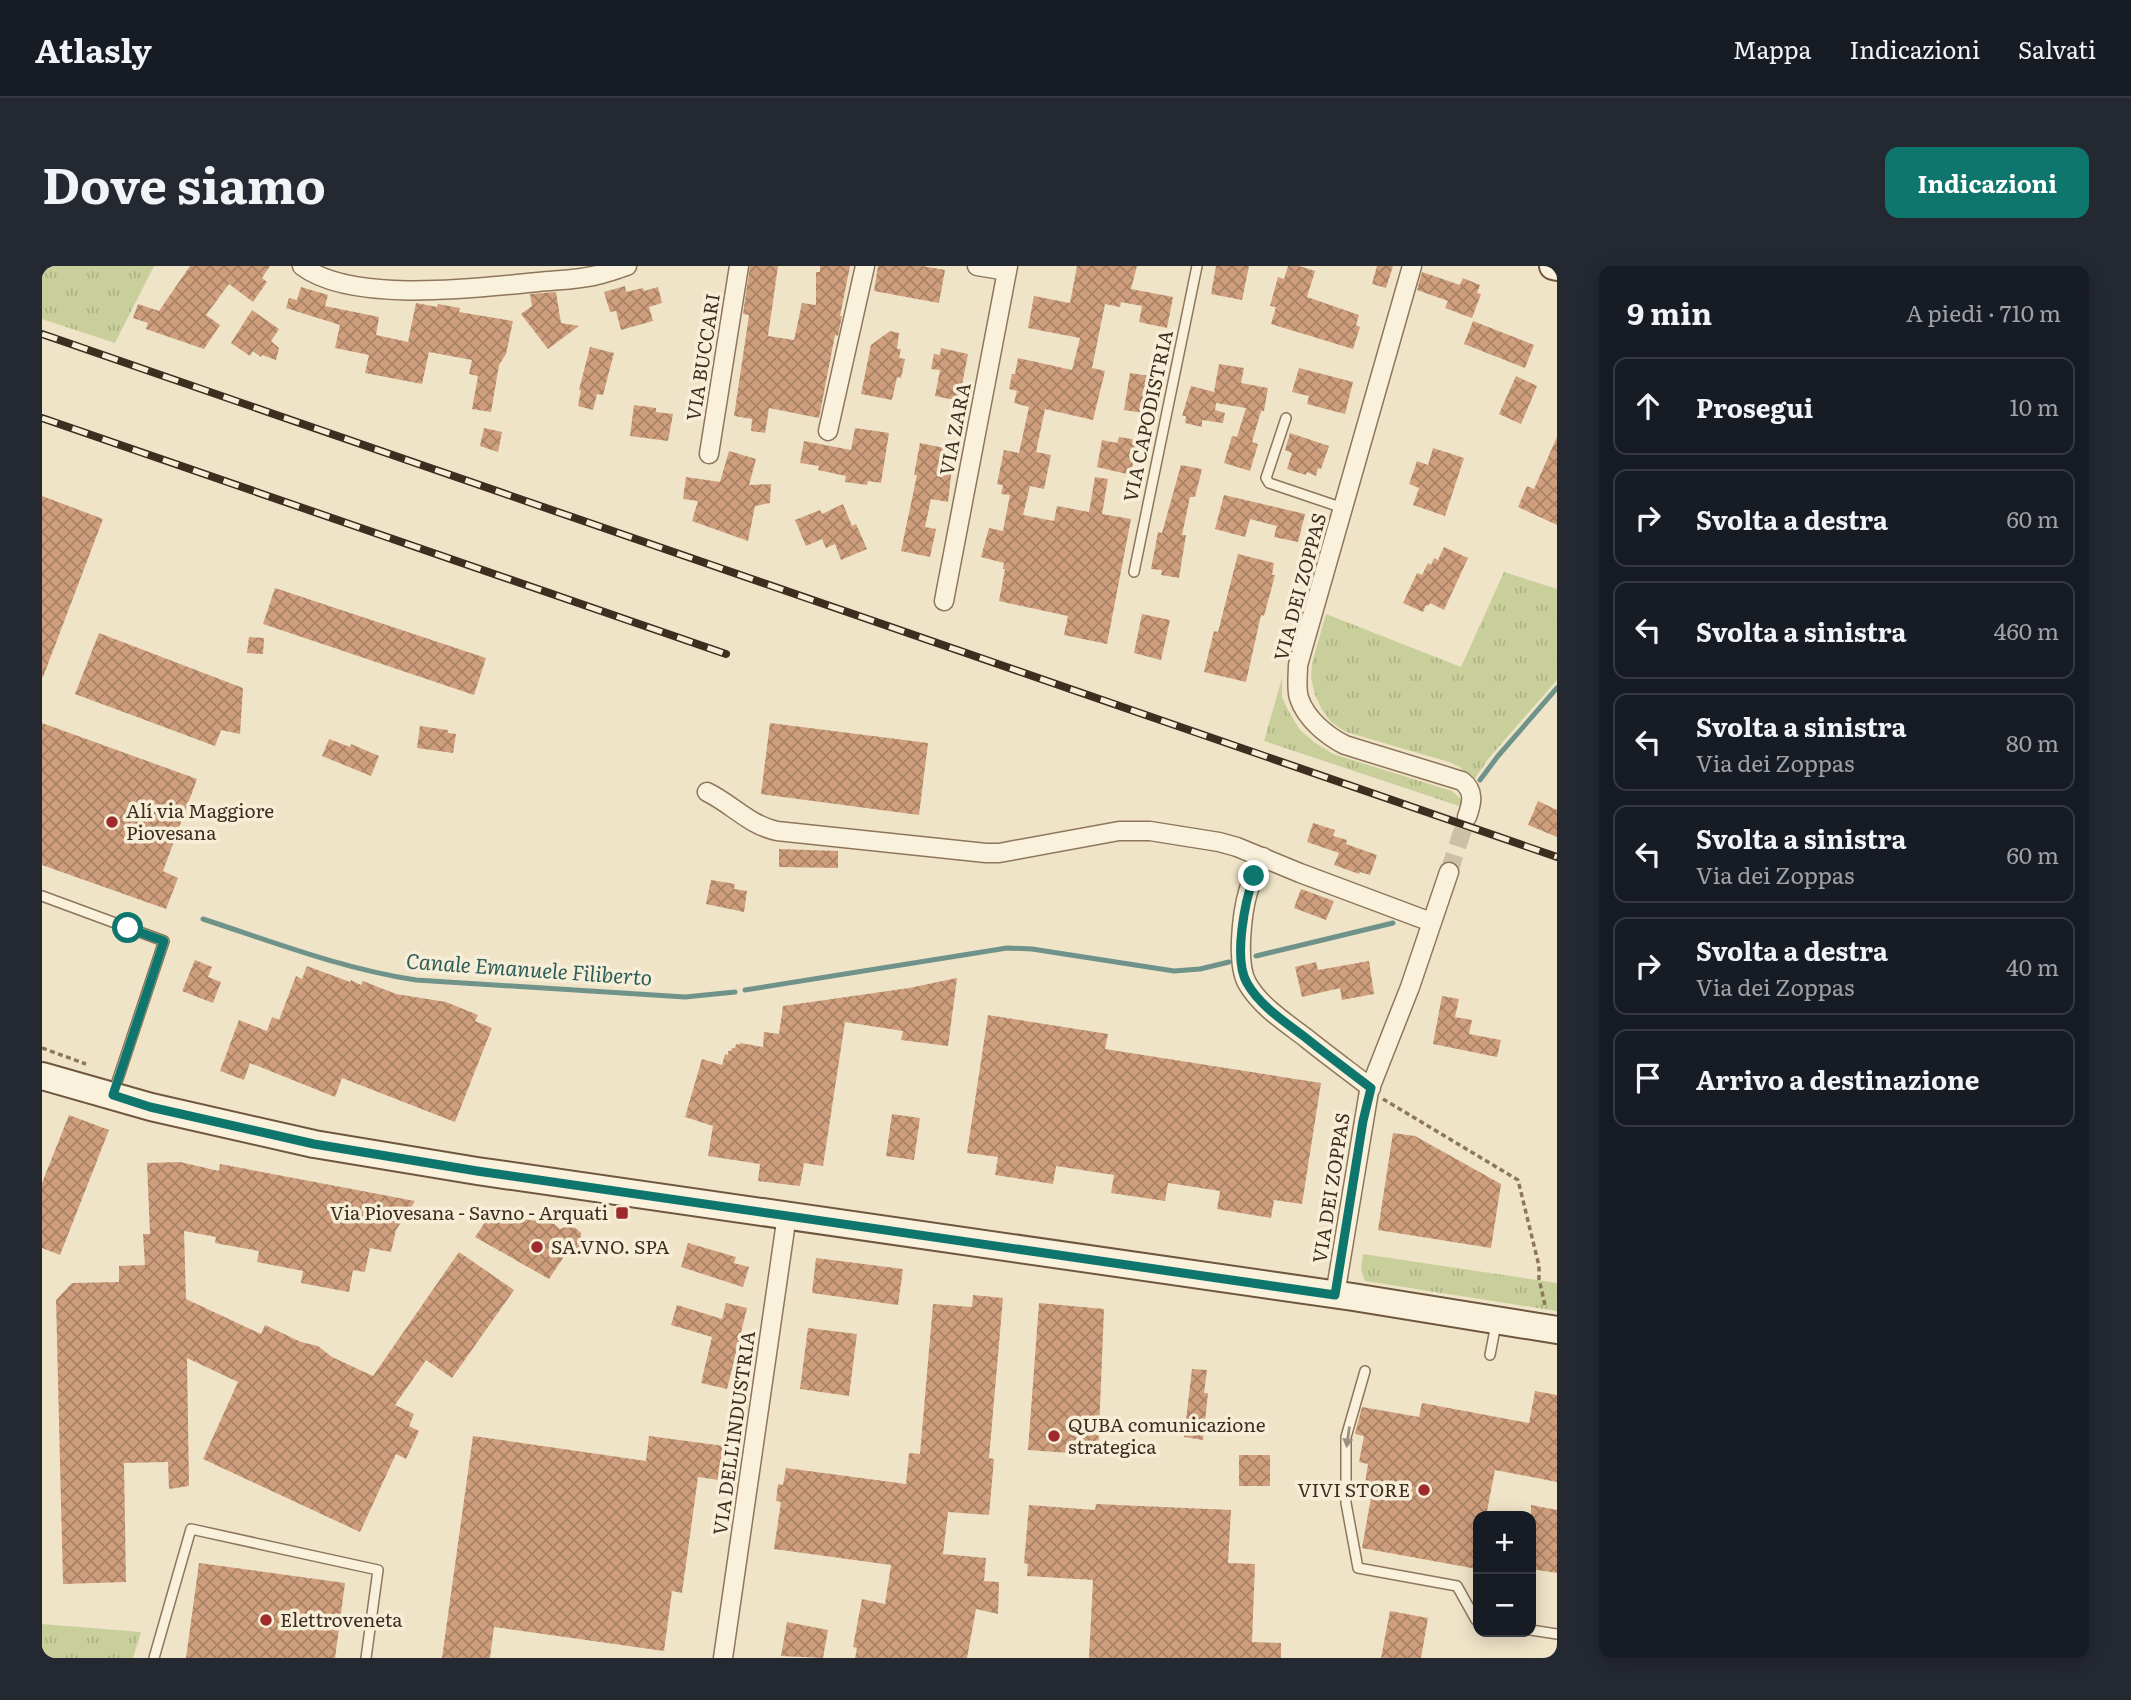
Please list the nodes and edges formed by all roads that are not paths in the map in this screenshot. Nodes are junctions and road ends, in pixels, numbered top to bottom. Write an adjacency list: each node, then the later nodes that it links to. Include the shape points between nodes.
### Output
1 (302, 266): 2 (street, via 313,274 366,288 419,290 594,276)
2 (627, 266)
3 (739, 266): 11 (street, VIA BUCCARI)
4 (865, 266): 10 (street)
5 (976, 266): 8 (street)
6 (1197, 266): 13 (lane, VIA CAPODISTRIA)
7 (1412, 266): 12 (street, VIA DEI ZOPPAS)
8 (1007, 269): 14 (street, VIA ZARA)
9 (1286, 418): 12 (lane, via 1266,478 1269,484)
10 (828, 431)
11 (709, 454)
12 (1343, 508): 16 (street, VIA DEI ZOPPAS, via 1298,665 1299,698 1331,738 1462,781 1471,791)
13 (1134, 572)
14 (944, 601)
15 (707, 792): 17 (street, via 756,825 776,831 999,853 1118,831 1150,831 1219,842)
16 (1467, 817)
17 (1264, 857): 20 (street); 22 (street, via 1243,918 1246,981 1273,1013)
18 (1449, 872): 20 (street, VIA DEI ZOPPAS)
19 (42, 897): 23 (lane, via 164,941)
20 (1431, 922): 22 (street, VIA DEI ZOPPAS)
21 (42, 1076): 23 (street)
22 (1370, 1089): 25 (street, VIA DEI ZOPPAS)
23 (113, 1095): 24 (street, via 314,1144)
24 (787, 1215): 25 (street); 35 (street, VIA DELL'INDUSTRIA)
25 (1335, 1295): 26 (street)
26 (1496, 1319): 27 (street); 28 (lane)
27 (1551, 1321)
28 (1490, 1355)
29 (1365, 1371): 30 (lane, one-way to 30, via 1346,1437 1346,1503 1358,1568 1457,1586)
30 (1473, 1614)
31 (1536, 1631): 32 (lane)
32 (1557, 1634)
33 (155, 1658): 34 (lane, via 191,1529 378,1570)
34 (366, 1658)
35 (723, 1658)

